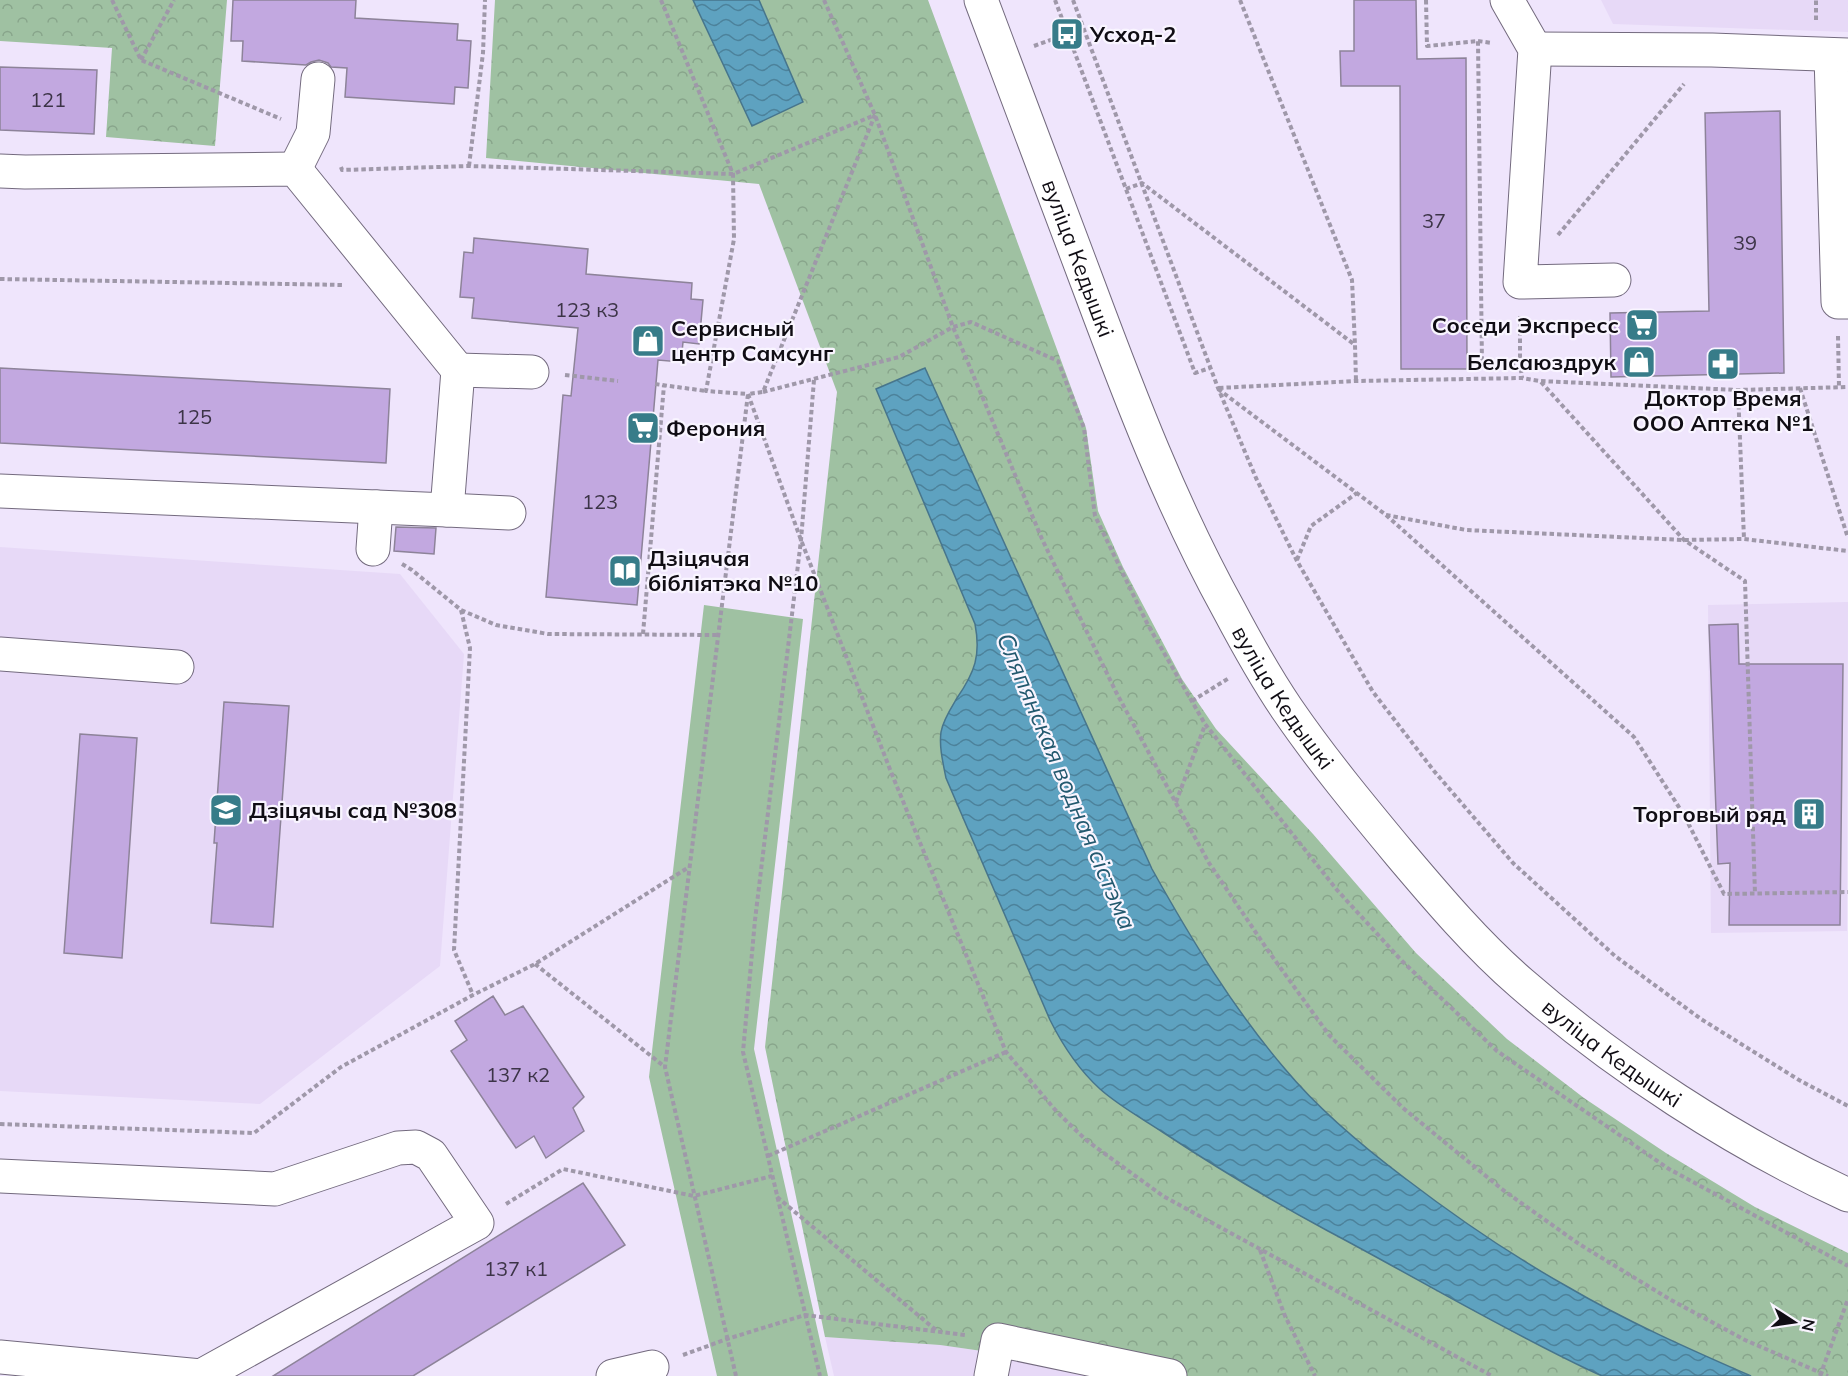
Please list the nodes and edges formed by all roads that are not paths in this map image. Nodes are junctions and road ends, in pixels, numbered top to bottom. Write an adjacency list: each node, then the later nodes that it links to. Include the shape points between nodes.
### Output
1 (981, 0): 20 (street, вуліца Кедышкі, via 1131,398 1170,490 1208,570 1286,707 1358,804 1428,888 1518,981 1624,1064 1696,1111)
2 (1507, 0): 3 (street)
3 (1535, 49): 4 (street); 8 (street, via 1520,282)
4 (1839, 55): 9 (street)
5 (318, 79): 6 (street, via 313,133)
6 (295, 168): 7 (street); 10 (street)
7 (0, 171)
8 (1614, 280)
9 (1843, 302)
10 (458, 370): 11 (street); 14 (street)
11 (532, 372)
12 (0, 491): 13 (street)
13 (376, 507): 14 (street); 16 (street)
14 (447, 510): 15 (street)
15 (509, 513)
16 (373, 549)
17 (0, 654): 18 (street)
18 (177, 667)
19 (0, 1176): 21 (street, via 275,1189 398,1148 416,1147 431,1155 477,1223 201,1376)
20 (1848, 1195)
21 (0, 1357)
22 (652, 1367): 23 (street)
23 (613, 1376)
24 (991, 1376): 25 (street, via 998,1340)
25 (1170, 1376)

